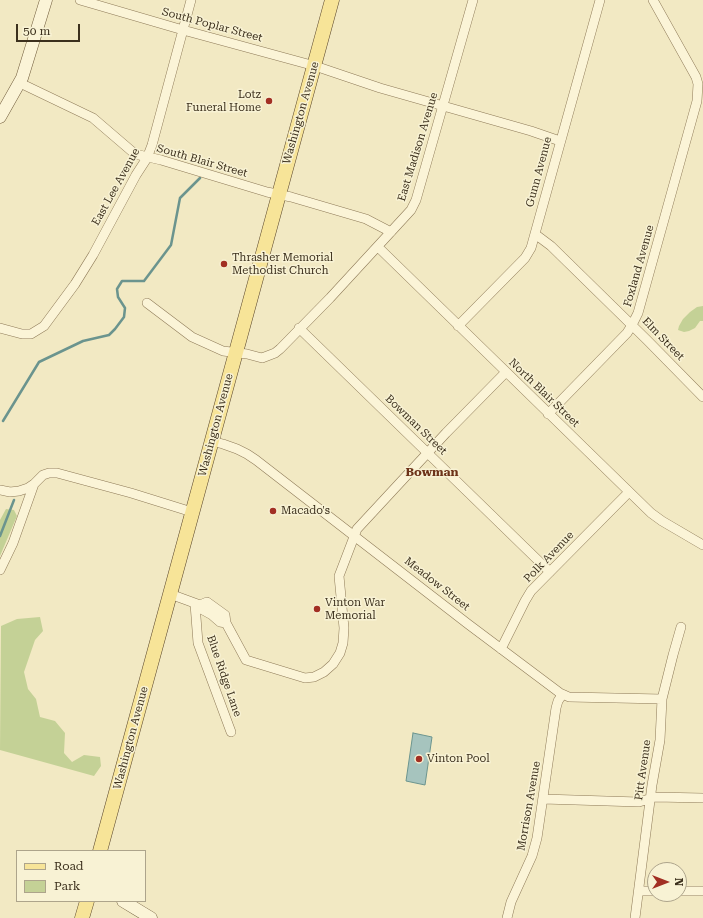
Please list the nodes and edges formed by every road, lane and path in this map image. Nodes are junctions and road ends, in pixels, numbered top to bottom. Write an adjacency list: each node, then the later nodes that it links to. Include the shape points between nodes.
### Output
1 (46, 0): 10 (street)
2 (80, 0): 8 (street, South Poplar Street)
3 (192, 0): 8 (street, East Lee Avenue)
4 (332, 0): 9 (main road, Washington Avenue)
5 (473, 0): 11 (street, East Madison Avenue)
6 (600, 0): 13 (street, Gunn Avenue)
7 (653, 0): 21 (street, Foxland Avenue, via 696,77 698,95 638,313)
8 (183, 30): 9 (street, South Poplar Street); 14 (street, East Lee Avenue)
9 (314, 66): 11 (street, South Poplar Street); 15 (main road, Washington Avenue)
10 (20, 83): 12 (street); 14 (street, South Blair Street, via 93,118 130,151)
11 (443, 106): 13 (street, South Poplar Street); 16 (street, East Madison Avenue, via 416,200 411,210)
12 (0, 117)
13 (560, 141): 17 (street, Gunn Avenue)
14 (147, 158): 15 (street, South Blair Street); 22 (street, East Lee Avenue, via 93,255 44,326 32,334)
15 (278, 195): 16 (street, via 366,219); 24 (main road, Washington Avenue)
16 (391, 232): 18 (street, East Madison Avenue)
17 (535, 234): 20 (street, Gunn Avenue, via 525,258); 21 (street, Elm Street, via 551,246)
18 (378, 247): 20 (street, North Blair Street); 23 (street, East Madison Avenue)
19 (147, 303): 24 (street, East Madison Avenue, via 199,341 223,351)
20 (458, 326): 25 (street, North Blair Street)
21 (632, 326): 26 (street, Elm Street); 27 (street, Foxland Avenue)
22 (0, 328)
23 (300, 328): 24 (street, East Madison Avenue, via 275,353 262,358); 29 (street, Bowman Street)
24 (236, 353): 28 (main road, Washington Avenue)
25 (506, 372): 27 (street, North Blair Street); 29 (street, Blue Ridge Lane)
26 (703, 397)
27 (548, 414): 32 (street, North Blair Street)
28 (211, 441): 33 (main road, Washington Avenue); 34 (street, Meadow Street, via 247,454)
29 (428, 452): 34 (street, Blue Ridge Lane, via 360,525); 37 (street, Bowman Street)
30 (34, 484): 31 (street, via 19,491); 33 (street, via 43,475 57,473); 36 (street, via 13,543)
31 (0, 490)
32 (629, 492): 35 (street, North Blair Street, via 662,521); 37 (street, Polk Avenue)
33 (192, 512): 38 (main road, Washington Avenue)
34 (355, 536): 39 (street, Blue Ridge Lane, via 339,576 343,643 333,664 324,672 305,678 246,660 226,624); 41 (street, Meadow Street)
35 (703, 545)
36 (0, 570)
37 (550, 572): 41 (street, Polk Avenue, via 528,596)
38 (170, 594): 39 (street, Blue Ridge Lane); 48 (main road, Washington Avenue)
39 (198, 604): 44 (street, Blue Ridge Lane, via 198,643)
40 (681, 627): 43 (street, Pitt Avenue)
41 (501, 649): 42 (street, Meadow Street)
42 (562, 695): 43 (street); 47 (street, Morrison Avenue, via 556,708)
43 (662, 699): 45 (street, Pitt Avenue, via 660,740)
44 (231, 732)
45 (650, 798): 46 (street); 47 (street, via 639,802); 49 (street, Pitt Avenue)
46 (703, 798)
47 (543, 799): 57 (street, Morrison Avenue, via 532,856)
48 (100, 850)
49 (639, 891): 50 (street); 58 (street, Pitt Avenue)
50 (647, 891)
51 (687, 891): 52 (street)
52 (703, 891)
53 (87, 902): 55 (main road)
54 (126, 902): 56 (street)
55 (82, 918)
56 (151, 918)
57 (506, 918)
58 (635, 918)

